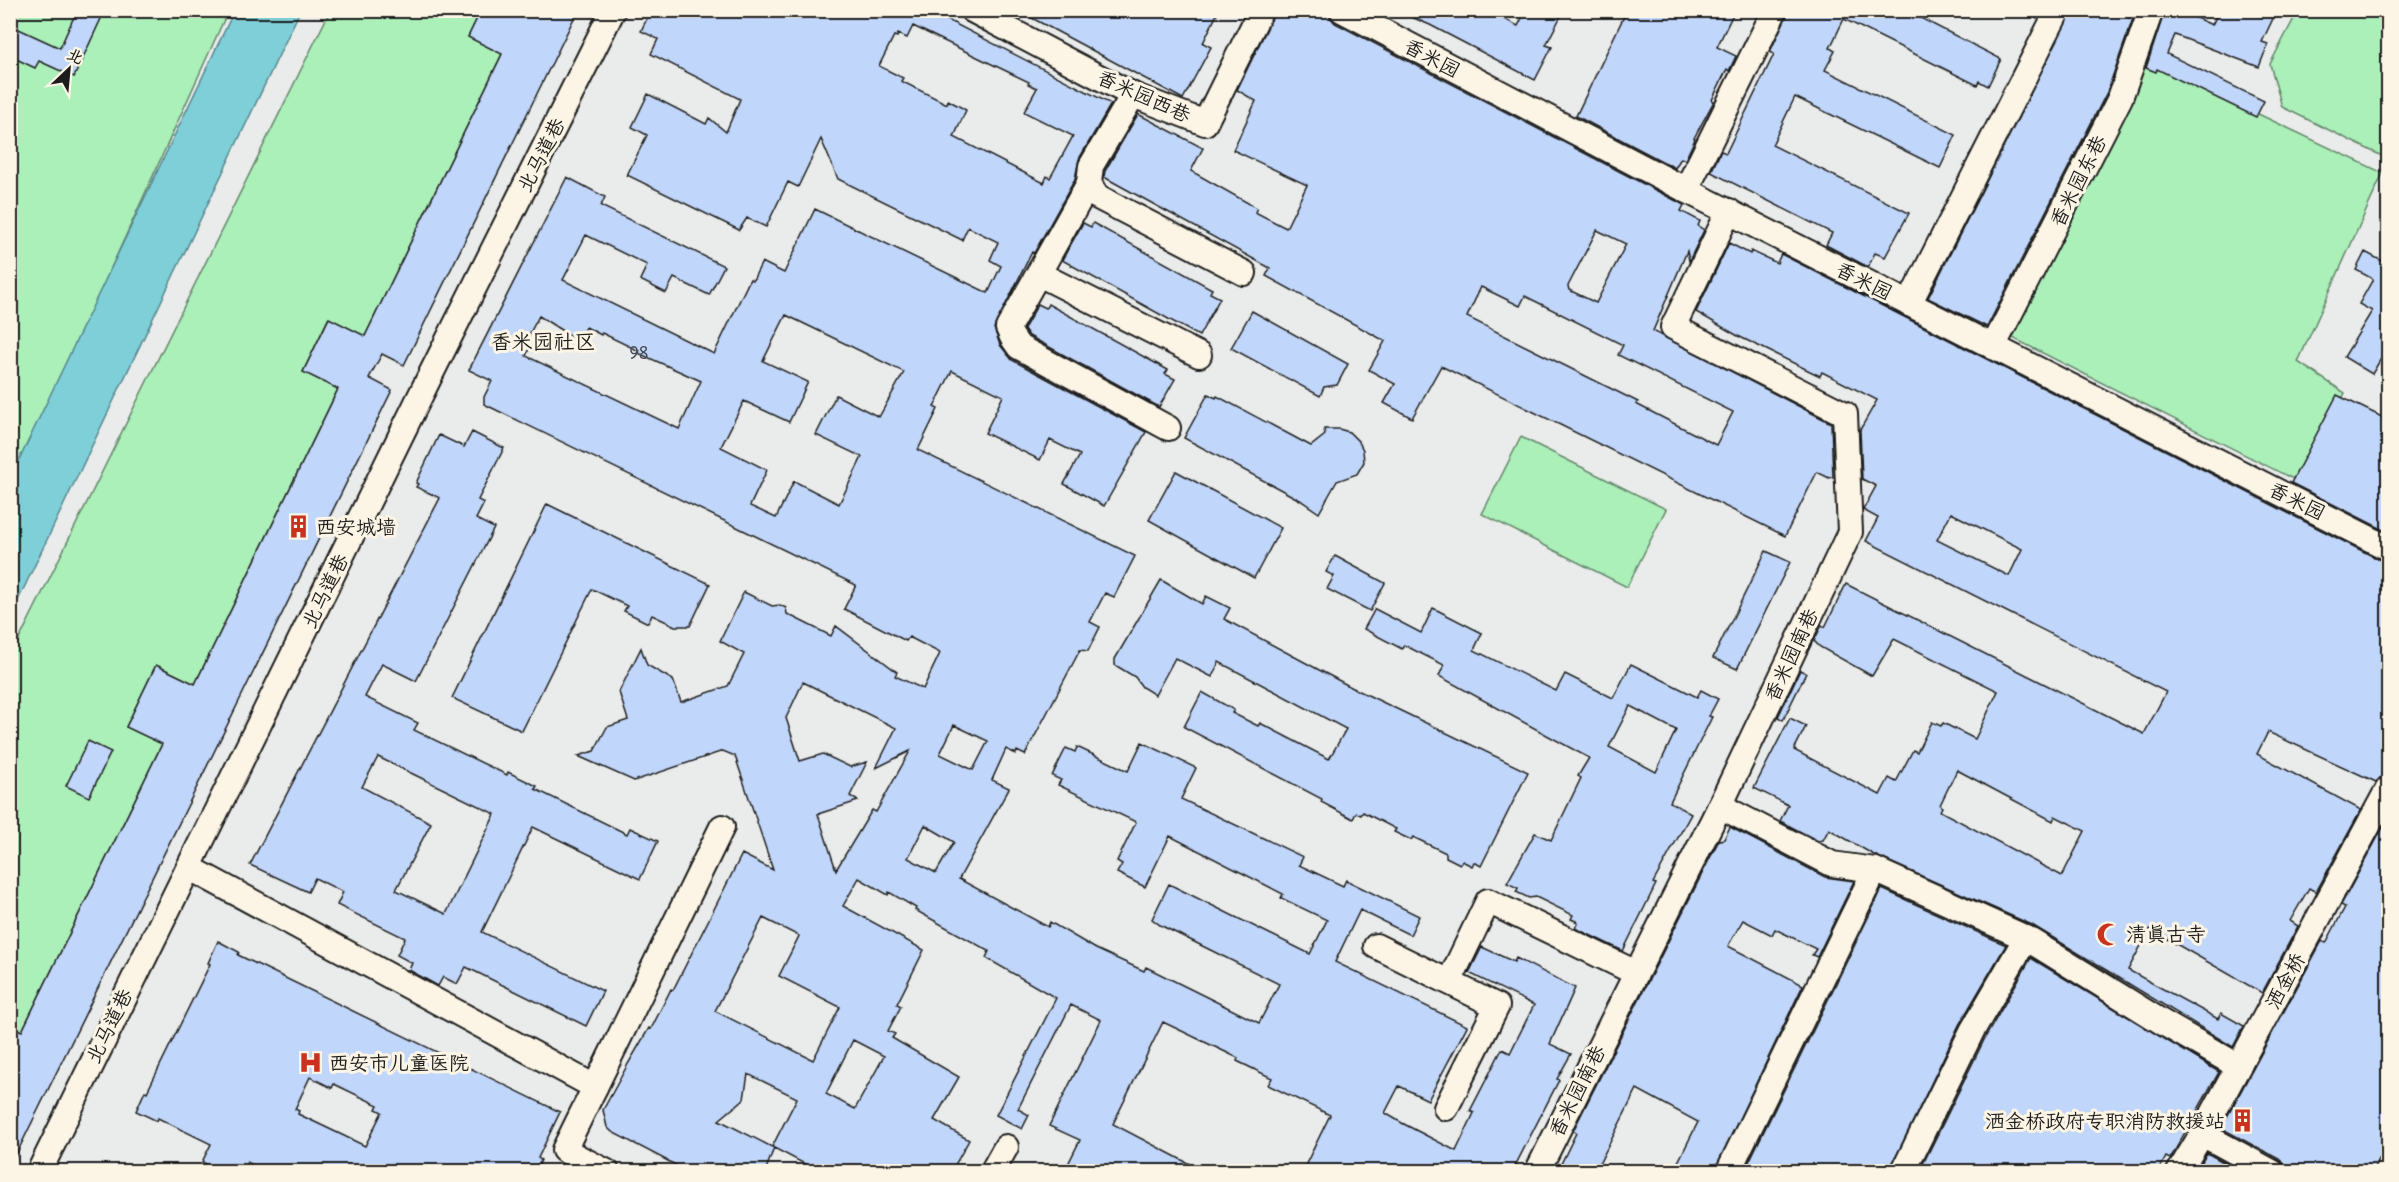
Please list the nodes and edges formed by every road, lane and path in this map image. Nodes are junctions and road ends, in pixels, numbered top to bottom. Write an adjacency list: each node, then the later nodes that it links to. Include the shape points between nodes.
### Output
1 (613, 10): 22 (street, 北马道巷)
2 (972, 10): 8 (street, 香米园西巷)
3 (1261, 10): 8 (street, 香米园西巷, via 1205,123)
4 (1342, 10): 10 (street, 香米园)
5 (1775, 10): 10 (street)
6 (2058, 10): 14 (street)
7 (2151, 10): 15 (street, 香米园东巷, via 2120,98)
8 (1133, 95): 9 (street, via 1091,166)
9 (1089, 183): 12 (street, via 1096,196); 13 (street)
10 (1686, 190): 11 (street, 香米园)
11 (1729, 211): 14 (street, 香米园); 20 (street, 香米园南巷, via 1673,327 1845,414 1850,532)
12 (1244, 273)
13 (1039, 274): 16 (street); 17 (street, via 1008,327 1019,347)
14 (1909, 304): 15 (street, 香米园)
15 (1993, 346): 18 (street, 香米园)
16 (1199, 355)
17 (1168, 428)
18 (2388, 548)
19 (2388, 789): 28 (street, 洒金桥)
20 (1720, 806): 23 (street, via 1832,864); 26 (street, 香米园南巷)
21 (722, 827): 29 (street)
22 (190, 868): 29 (street); 33 (street, 北马道巷)
23 (1875, 870): 24 (street); 37 (street)
24 (2026, 938): 28 (street); 38 (street, via 1972,1031)
25 (1376, 946): 27 (street)
26 (1636, 973): 27 (street, via 1488,901); 36 (street, 香米园南巷)
27 (1449, 982): 30 (street, via 1497,1006)
28 (2238, 1066): 31 (street, 洒金桥)
29 (596, 1087): 34 (street, via 564,1150)
30 (1446, 1108)
31 (2202, 1134): 39 (street, 洒金桥); 40 (street)
32 (1006, 1147): 35 (street)
33 (39, 1172)
34 (607, 1172)
35 (992, 1172)
36 (1537, 1172)
37 (1728, 1172)
38 (1903, 1172)
39 (2180, 1172)
40 (2272, 1172)

